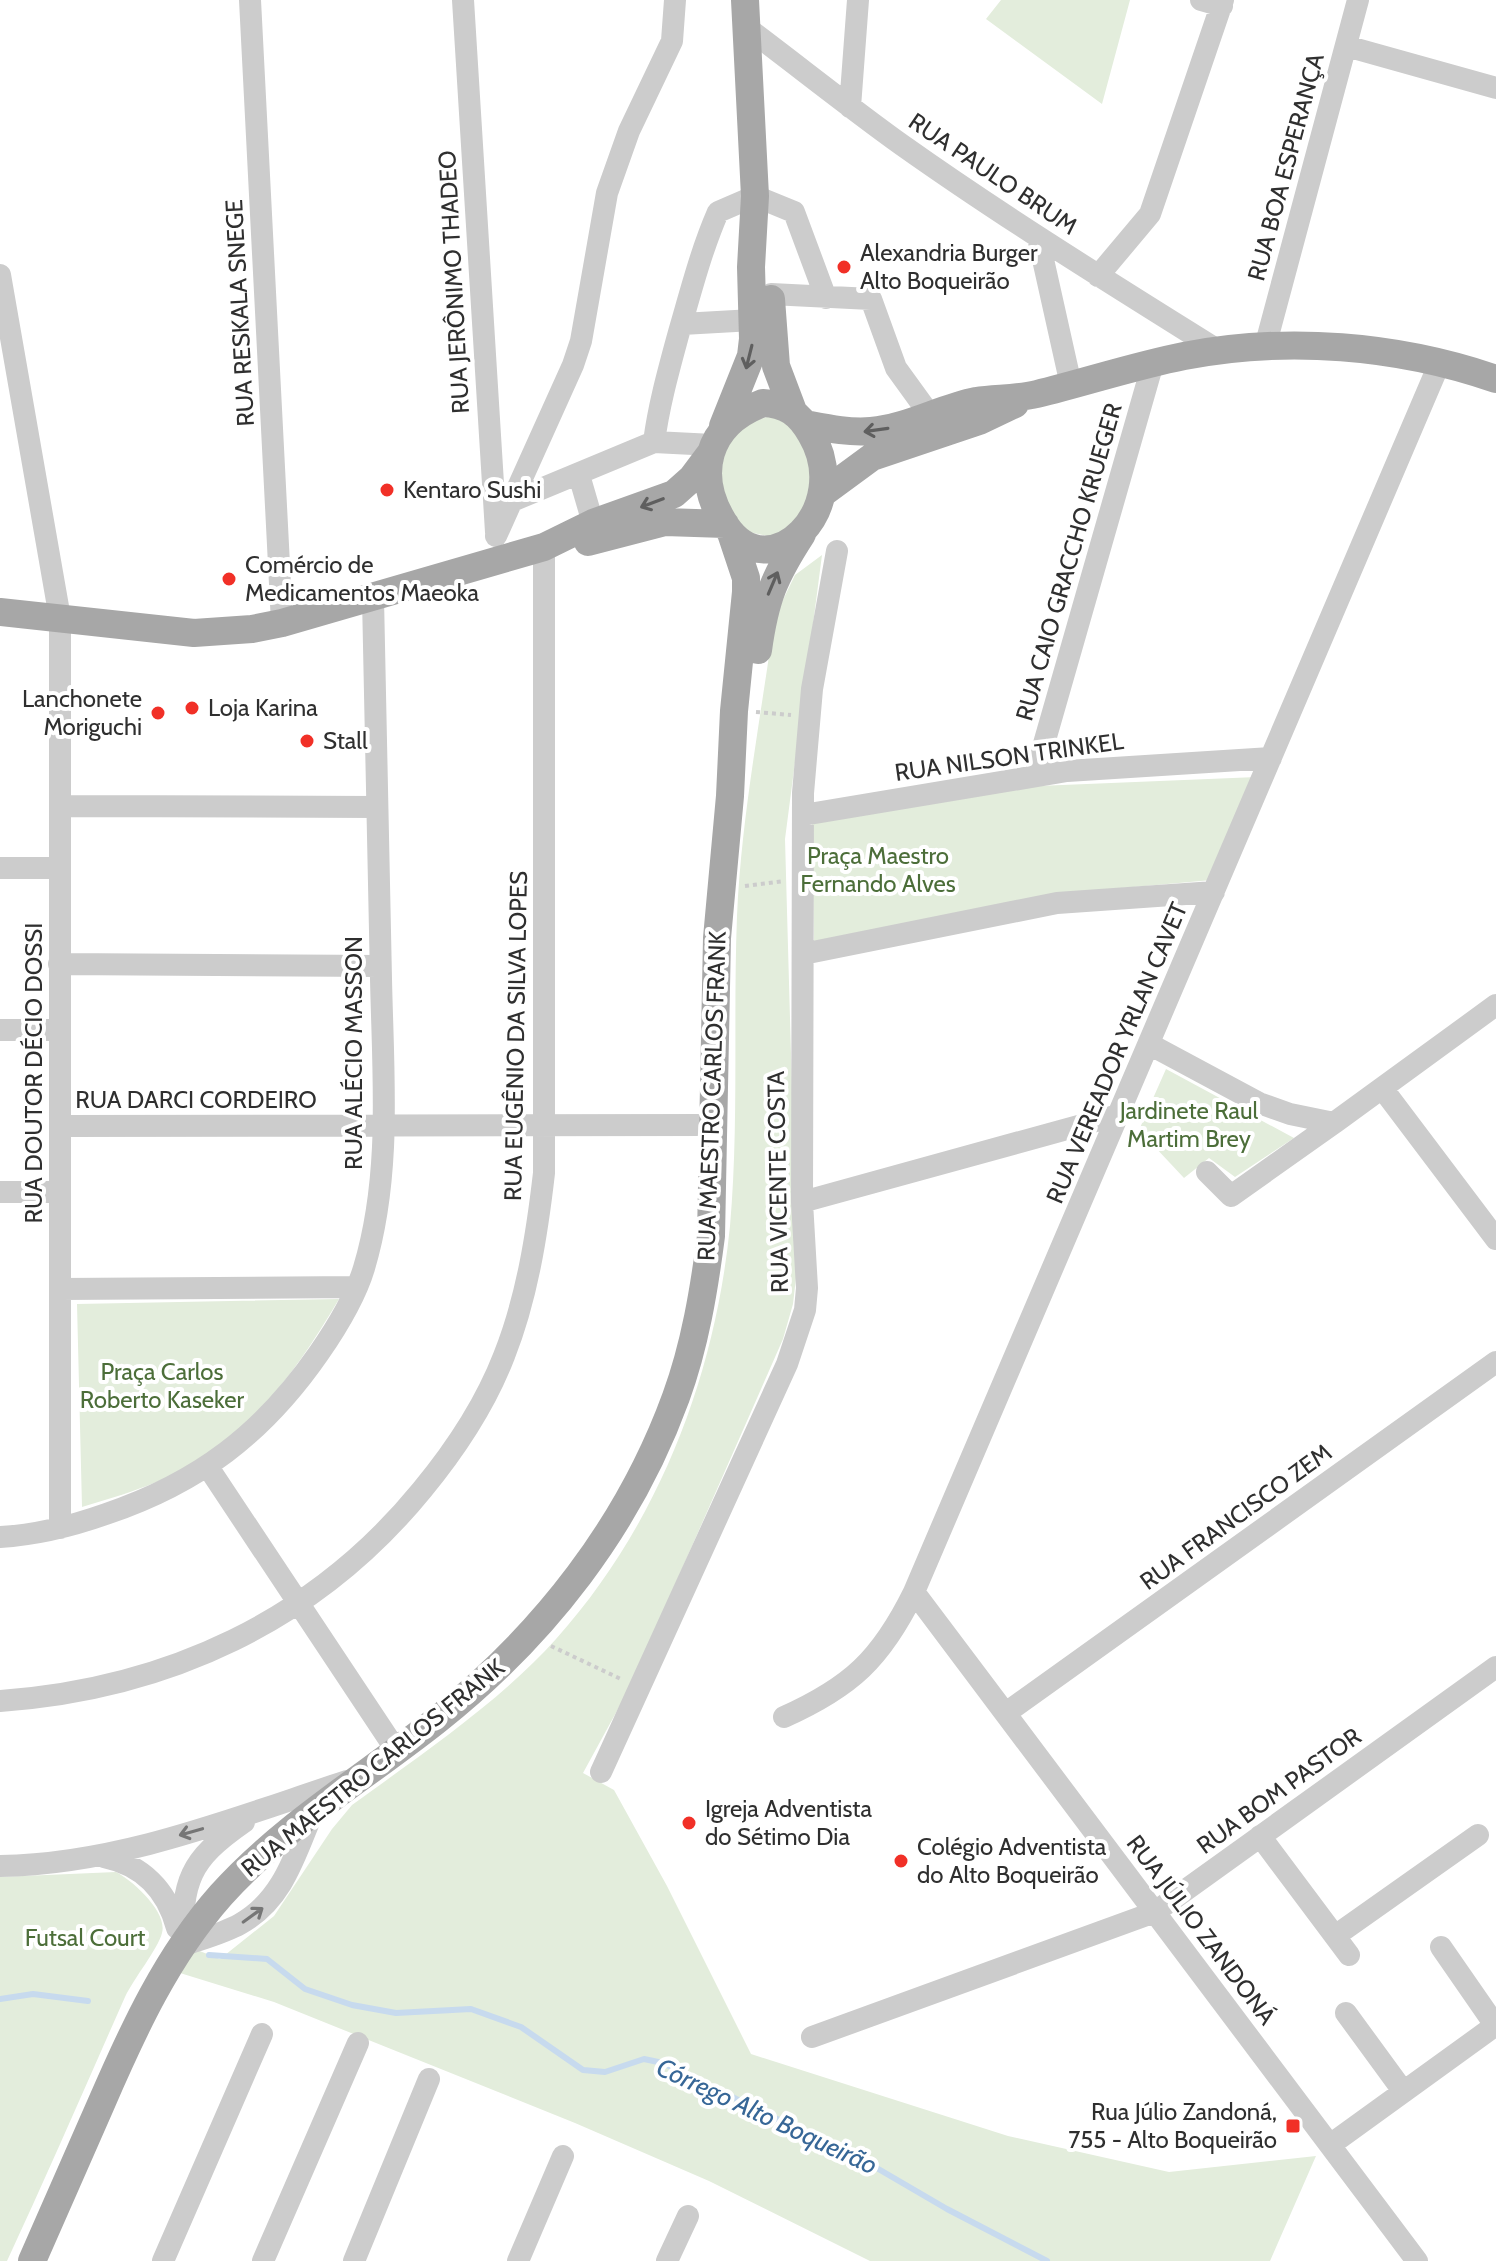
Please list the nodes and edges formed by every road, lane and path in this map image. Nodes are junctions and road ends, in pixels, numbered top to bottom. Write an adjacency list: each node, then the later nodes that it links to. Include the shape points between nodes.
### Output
1 (250, 0): 42 (street, RUA RESKALA SNEGE)
2 (463, 0): 37 (street, RUA JERÔNIMO THADEO)
3 (675, 0): 32 (street, via 672,41 629,131 607,193 581,341)
4 (858, 0): 10 (street)
5 (1358, 0): 8 (street, RUA BOA ESPERANÇA)
6 (1215, 2): 14 (street, via 1150,214)
7 (746, 13): 10 (street, RUA PAULO BRUM); 11 (main road)
8 (1346, 46): 9 (street); 19 (street, RUA BOA ESPERANÇA)
9 (1496, 88)
10 (850, 107): 12 (street, RUA PAULO BRUM)
11 (755, 196): 15 (main road); 16 (street, via 794,212); 17 (main road); 18 (street, via 718,212)
12 (1038, 237): 14 (street, RUA PAULO BRUM); 24 (street)
13 (0, 275): 41 (street, RUA DOUTOR DÉCIO DOSSI)
14 (1098, 276): 20 (street, RUA PAULO BRUM)
15 (771, 294): 16 (street); 27 (main road, via 776,366)
16 (826, 298): 26 (street, via 871,299 896,368)
17 (753, 320): 18 (street); 29 (main road, one-way to 29, via 751,356)
18 (682, 324): 28 (street)
19 (1265, 347): 20 (main road); 21 (main road, via 1362,350)
20 (1219, 351): 22 (main road)
21 (1440, 362): 23 (main road); 45 (street, RUA VEREADOR YRLAN CAVET)
22 (1153, 363): 24 (main road); 46 (street, RUA CAIO GRACCHO KRUEGER)
23 (1496, 379)
24 (1071, 385): 25 (main road)
25 (1033, 395): 26 (main road, via 975,401); 31 (main road, via 979,421 872,457)
26 (930, 415): 27 (main road, one-way to 27, via 872,431 839,430)
27 (799, 417): 29 (main road, via 779,404 763,403 743,410); 31 (main road, via 817,444)
28 (654, 442): 29 (street); 30 (street)
29 (715, 442): 33 (main road, one-way to 33, via 692,478 674,494); 34 (main road, via 711,486)
30 (579, 475): 32 (street); 33 (street)
31 (823, 493): 35 (main road)
32 (512, 501): 37 (street)
33 (593, 523): 36 (main road)
34 (728, 529): 35 (main road, via 746,544 766,549); 36 (main road, via 665,522 601,540); 47 (main road, RUA MAESTRO CARLOS FRANK, via 746,578)
35 (803, 533): 43 (main road, RUA MAESTRO CARLOS FRANK, one-way to 35, via 768,597)
36 (544, 547): 37 (main road); 66 (street, RUA EUGÊNIO DA SILVA LOPES)
37 (497, 548): 39 (main road)
38 (837, 551): 44 (street, RUA VICENTE COSTA)
39 (373, 598): 42 (main road); 49 (street, RUA ALÉCIO MASSON)
40 (0, 612): 41 (main road)
41 (60, 618): 42 (main road, via 194,633); 48 (street, RUA DOUTOR DÉCIO DOSSI)
42 (282, 623)
43 (750, 711): 44 (path); 47 (main road, RUA MAESTRO CARLOS FRANK)
44 (809, 716): 50 (street, RUA VICENTE COSTA)
45 (1271, 758): 46 (street, RUA NILSON TRINKEL); 55 (street, RUA VEREADOR YRLAN CAVET)
46 (1035, 775): 50 (street, RUA NILSON TRINKEL)
47 (730, 796): 54 (main road, RUA MAESTRO CARLOS FRANK)
48 (60, 806): 49 (street); 52 (street, RUA DOUTOR DÉCIO DOSSI)
49 (377, 807): 58 (street, RUA ALÉCIO MASSON)
50 (803, 815): 53 (street, RUA VICENTE COSTA)
51 (0, 868): 52 (street)
52 (60, 868): 57 (street, RUA DOUTOR DÉCIO DOSSI)
53 (802, 879): 54 (path); 56 (street, RUA VICENTE COSTA)
54 (720, 889): 67 (main road, RUA MAESTRO CARLOS FRANK)
55 (1214, 892): 56 (street, via 1045,905); 62 (street, RUA VEREADOR YRLAN CAVET)
56 (803, 954): 73 (street, RUA VICENTE COSTA)
57 (59, 964): 58 (street); 61 (street, RUA DOUTOR DÉCIO DOSSI)
58 (380, 966): 69 (street, RUA ALÉCIO MASSON)
59 (1496, 1005): 63 (street)
60 (0, 1030): 61 (street)
61 (60, 1030): 68 (street, RUA DOUTOR DÉCIO DOSSI)
62 (1149, 1044): 64 (street, RUA VEREADOR YRLAN CAVET); 65 (street, via 1259,1103)
63 (1382, 1088): 65 (street); 74 (street)
64 (1118, 1115): 73 (street); 81 (street, RUA VEREADOR YRLAN CAVET)
65 (1334, 1123): 70 (street, via 1231,1196)
66 (545, 1125): 67 (street, RUA DARCI CORDEIRO); 69 (street, RUA DARCI CORDEIRO); 82 (street, RUA EUGÊNIO DA SILVA LOPES, via 531,1261 505,1355 487,1395 402,1514 351,1565)
67 (715, 1125): 83 (main road, RUA MAESTRO CARLOS FRANK, via 706,1277 677,1395 620,1514)
68 (60, 1126): 69 (street, RUA DARCI CORDEIRO); 72 (street, RUA DOUTOR DÉCIO DOSSI)
69 (384, 1126): 75 (street, RUA ALÉCIO MASSON, via 375,1218)
70 (1207, 1172)
71 (0, 1192): 72 (street)
72 (60, 1192): 76 (street, RUA DOUTOR DÉCIO DOSSI)
73 (802, 1202): 85 (street, RUA VICENTE COSTA, via 807,1288 799,1335)
74 (1496, 1239)
75 (357, 1287): 76 (street); 78 (street, RUA ALÉCIO MASSON, via 327,1341 288,1394 243,1441)
76 (60, 1289): 79 (street, RUA DOUTOR DÉCIO DOSSI)
77 (1496, 1362): 87 (street, RUA FRANCISCO ZEM)
78 (208, 1467): 79 (street, RUA ALÉCIO MASSON, via 136,1503); 82 (street)
79 (60, 1528): 80 (street, RUA ALÉCIO MASSON)
80 (0, 1537)
81 (914, 1592): 87 (street, RUA JÚLIO ZANDONÁ); 88 (street, RUA VEREADOR YRLAN CAVET, via 892,1633 853,1678)
82 (299, 1604): 86 (street, RUA EUGÊNIO DA SILVA LOPES, via 161,1671 77,1693); 89 (street)
83 (530, 1636): 85 (path); 89 (main road, RUA MAESTRO CARLOS FRANK, via 473,1690)
84 (1496, 1667): 95 (street, RUA BOM PASTOR)
85 (639, 1688): 90 (street, RUA VICENTE COSTA)
86 (0, 1701)
87 (1006, 1713): 98 (street, RUA JÚLIO ZANDONÁ)
88 (784, 1717)
89 (396, 1750): 91 (main road, RUA MAESTRO CARLOS FRANK)
90 (601, 1772)
91 (357, 1778): 92 (street); 93 (main road, RUA MAESTRO CARLOS FRANK)
92 (265, 1808): 96 (street, one-way to 96); 100 (street, via 214,1844 192,1873 183,1905)
93 (314, 1810): 100 (main road, RUA MAESTRO CARLOS FRANK, via 228,1887); 100 (street, one-way to 93, via 237,1926 265,1906 279,1889)
94 (1478, 1835): 99 (street)
95 (1260, 1836): 98 (street, RUA BOM PASTOR); 99 (street)
96 (98, 1856): 97 (street); 100 (street, via 131,1865 155,1884 168,1903)
97 (0, 1866)
98 (1155, 1912): 106 (street, RUA BOM PASTOR); 110 (street, RUA JÚLIO ZANDONÁ)
99 (1335, 1936): 102 (street)
100 (182, 1946): 113 (main road, RUA MAESTRO CARLOS FRANK, via 133,2033)
101 (1441, 1947): 104 (street)
102 (1349, 1955)
103 (1346, 2013): 109 (street)
104 (1496, 2025): 109 (street)
105 (262, 2034): 114 (street)
106 (812, 2037)
107 (358, 2043): 115 (street)
108 (429, 2079): 116 (street)
109 (1403, 2091): 110 (street)
110 (1330, 2145): 119 (street, RUA JÚLIO ZANDONÁ)
111 (563, 2156): 117 (street)
112 (688, 2216): 118 (street)
113 (32, 2261)
114 (163, 2261)
115 (263, 2261)
116 (354, 2261)
117 (518, 2261)
118 (667, 2261)
119 (1417, 2261)

